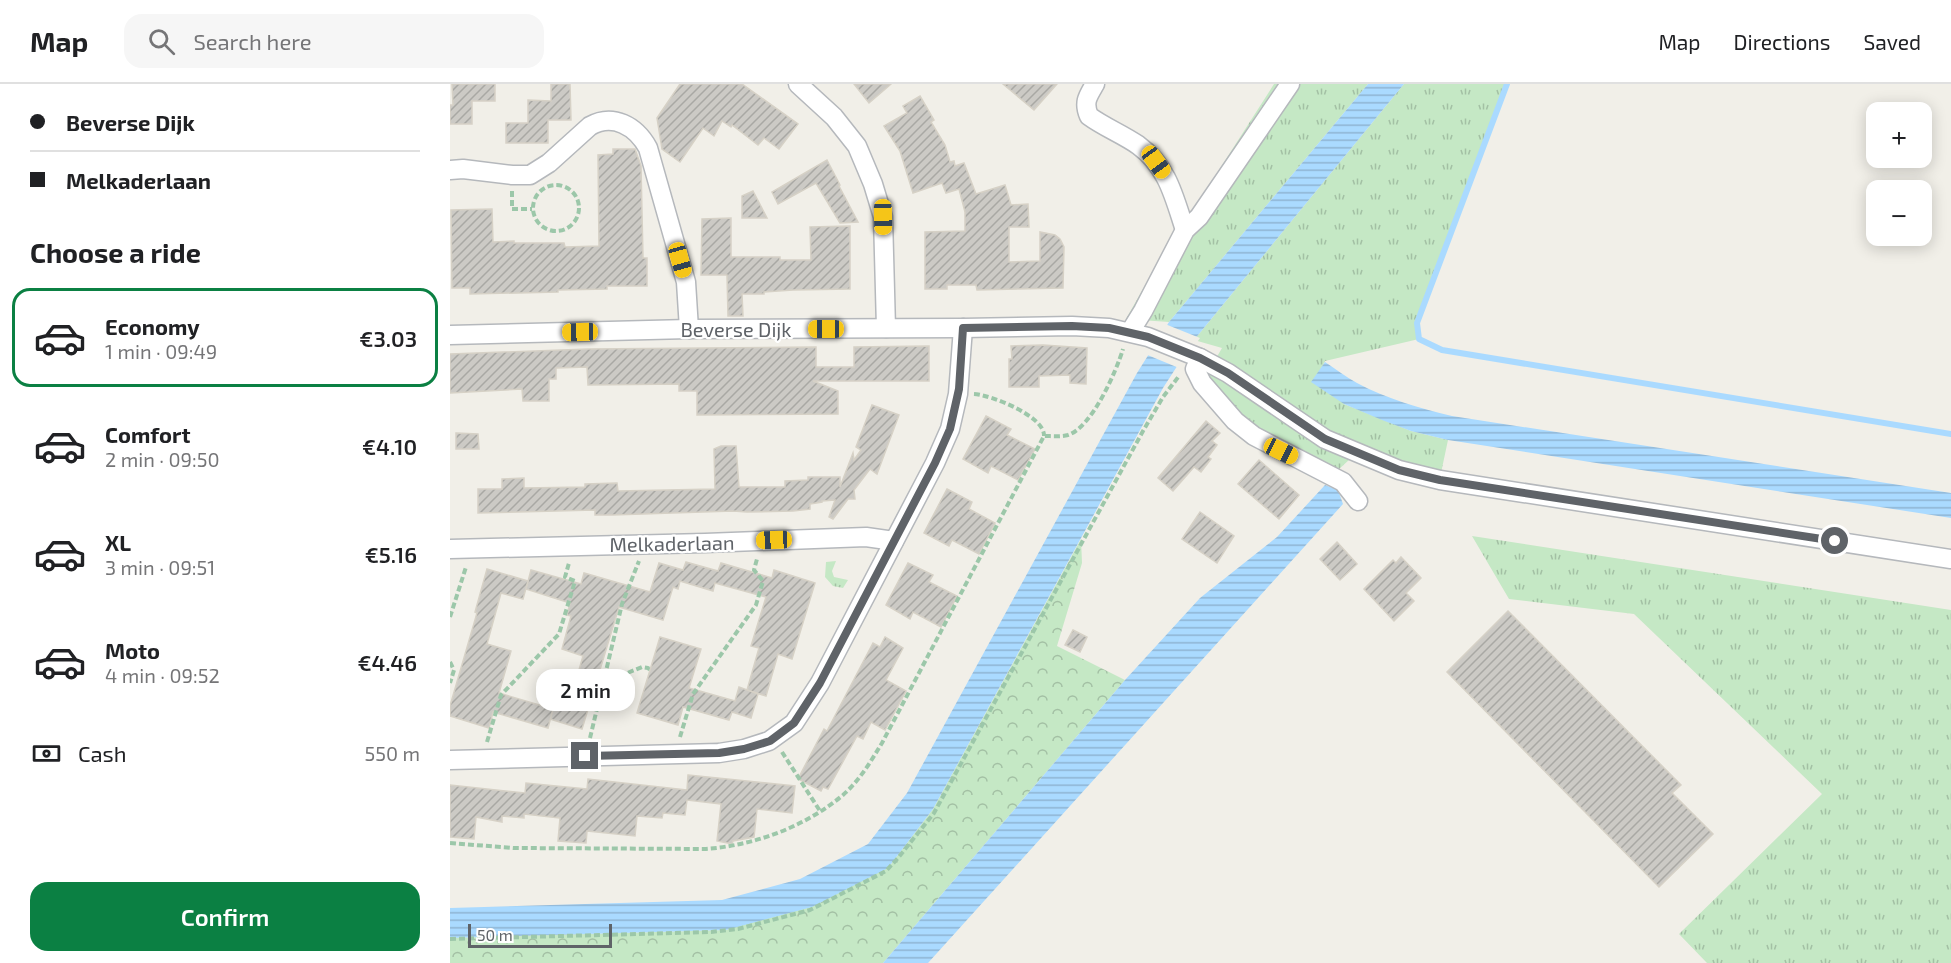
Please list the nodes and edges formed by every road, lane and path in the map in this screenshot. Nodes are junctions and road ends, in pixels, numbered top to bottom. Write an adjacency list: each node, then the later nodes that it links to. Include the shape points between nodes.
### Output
1 (798, 84): 8 (street, via 834,117 856,146 873,184 883,217)
2 (1095, 84): 7 (street, via 1086,100 1089,116 1139,146 1156,162 1167,177)
3 (1290, 84): 7 (street, via 1199,217)
4 (450, 170): 5 (street)
5 (512, 175): 6 (path, via 512,209); 10 (street, via 539,171 598,122 610,120 629,126 641,136 648,148 686,282)
6 (532, 209): 6 (path, via 543,188 558,184 573,191 580,206 572,226 558,231 538,223)
7 (1185, 231): 11 (street)
8 (886, 328): 9 (street, Beverse Dijk); 10 (street, Beverse Dijk)
9 (963, 328): 11 (street, Beverse Dijk, via 1072,326); 14 (street)
10 (689, 329): 12 (street, Beverse Dijk)
11 (1130, 332): 13 (street, Beverse Dijk)
12 (450, 335)
13 (1198, 357): 16 (street, via 1195,369 1202,383 1235,421 1254,436 1343,482); 21 (street, Beverse Dijk, via 1325,439 1399,470 1440,480); 35 (path, via 1163,397 1143,431 934,813 886,871 810,910 738,929)
14 (958, 394): 15 (path, via 993,398 1038,421 1045,430); 17 (street, via 950,429)
15 (1044, 436)
16 (1358, 501)
17 (894, 541): 18 (street, Melkaderlaan, via 866,537); 30 (street, via 807,706 794,723)
18 (645, 543): 19 (street, Melkaderlaan); 28 (path, via 622,604)
19 (450, 549)
20 (758, 555): 29 (path, via 754,570 763,581 756,605 693,694)
21 (1951, 559)
22 (570, 560): 31 (path, via 565,577 575,581 559,634 501,695)
23 (467, 563): 24 (path)
24 (450, 617)
25 (450, 662): 27 (path, via 454,670)
26 (647, 670): 28 (path, via 642,667)
27 (450, 682)
28 (603, 684): 32 (path)
29 (680, 737)
30 (773, 738): 32 (street, via 719,753); 34 (path)
31 (488, 742)
32 (585, 756): 33 (street)
33 (450, 760)
34 (820, 811)
35 (450, 939)

